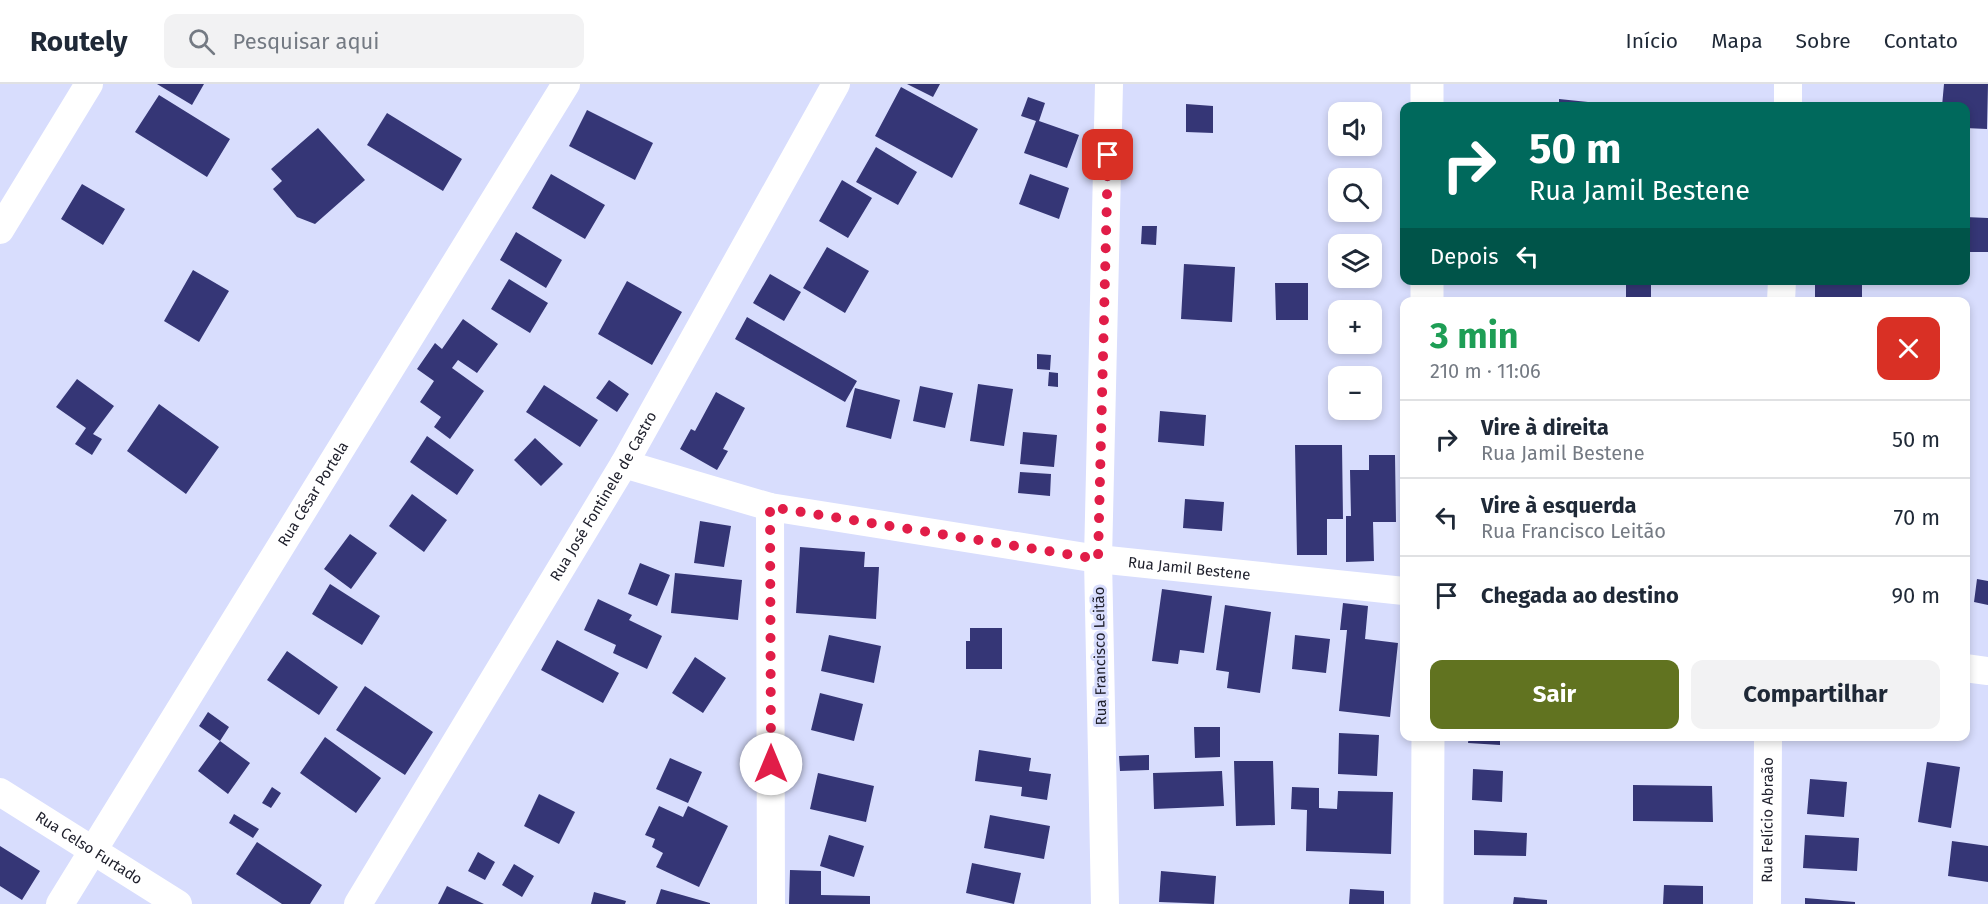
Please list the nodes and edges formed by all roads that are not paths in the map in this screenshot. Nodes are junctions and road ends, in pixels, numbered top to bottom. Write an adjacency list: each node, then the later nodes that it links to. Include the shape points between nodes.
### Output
1 (89, 84): 9 (street)
2 (566, 84): 19 (street, Rua César Portela)
3 (836, 84): 10 (street, Rua José Fontinele de Castro)
4 (1110, 84): 12 (street, Rua Francisco Leitão)
5 (1427, 84): 7 (street)
6 (1788, 84): 8 (street)
7 (1427, 102)
8 (1788, 102)
9 (2, 223)
10 (624, 464): 11 (street, Rua Jamil Bestene); 22 (street, Rua José Fontinele de Castro)
11 (770, 507): 12 (street, Rua Jamil Bestene); 23 (street)
12 (1098, 559): 13 (street, Rua Jamil Bestene); 24 (street, Rua Francisco Leitão)
13 (1400, 591)
14 (1970, 669): 15 (street)
15 (1988, 671)
16 (1428, 741): 25 (street)
17 (1768, 741): 26 (street, Rua Felício Abraão)
18 (0, 792): 19 (street, Rua Celso Furtado)
19 (93, 849): 20 (street, Rua César Portela); 21 (street, Rua Celso Furtado)
20 (60, 904)
21 (178, 904)
22 (358, 904)
23 (771, 904)
24 (1105, 904)
25 (1428, 904)
26 (1767, 904)

